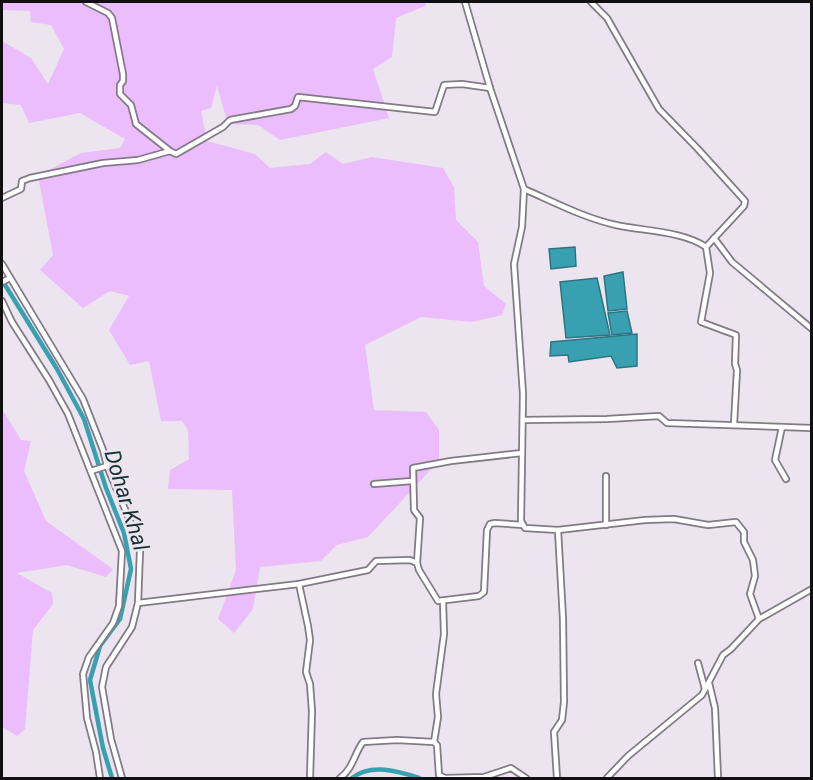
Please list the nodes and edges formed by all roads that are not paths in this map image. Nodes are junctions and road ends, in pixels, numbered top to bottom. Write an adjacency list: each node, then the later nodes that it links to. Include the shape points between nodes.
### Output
1 (86, 2): 5 (street, via 112,18 123,74 119,90 131,105 136,124)
2 (465, 2): 4 (street)
3 (591, 2): 8 (street, via 607,18 659,110 745,201)
4 (490, 88): 5 (street, via 444,85 435,112 298,97 291,109 230,120 180,153); 6 (street)
5 (170, 151): 7 (street, via 138,160 30,177 22,181 21,189)
6 (524, 189): 9 (street, via 590,218 667,233); 15 (street, via 522,227 514,264)
7 (2, 198)
8 (714, 238): 9 (street); 14 (street, via 732,262)
9 (706, 247): 16 (street, via 710,273 701,322 736,335)
10 (2, 264): 11 (street)
11 (9, 279): 12 (street); 20 (street, via 82,399)
12 (2, 282)
13 (2, 301): 21 (street, via 68,414)
14 (812, 329)
15 (524, 420): 16 (street, via 659,416 667,423); 19 (street)
16 (734, 424): 17 (street)
17 (782, 427): 18 (street); 23 (street, via 775,460)
18 (812, 428)
19 (522, 453): 24 (street, via 415,467); 26 (street)
20 (106, 466): 21 (street); 33 (street, via 138,538)
21 (93, 470): 40 (street, via 123,562 119,606 113,623 89,657 83,674)
22 (606, 476): 27 (street)
23 (786, 479)
24 (412, 481): 25 (street); 29 (street, via 414,510 420,518)
25 (374, 483)
26 (523, 525): 28 (street); 32 (street, via 490,524 484,592)
27 (606, 525): 28 (street); 34 (street, via 674,519 708,525 736,522 744,532 744,542 753,560 750,594)
28 (558, 530): 45 (street, via 564,702 562,720 554,732)
29 (417, 563): 30 (street, via 376,561 368,570); 32 (street, via 435,598)
30 (299, 584): 33 (street); 42 (street, via 310,640 306,672 312,711)
31 (812, 589): 34 (street)
32 (443, 601): 38 (street, via 444,634 435,694 438,717)
33 (138, 603): 41 (street, via 132,627 106,667 102,687)
34 (759, 618): 36 (street, via 723,655)
35 (698, 663): 37 (street)
36 (709, 682): 37 (street); 47 (street, via 715,708)
37 (705, 689): 46 (street)
38 (434, 742): 39 (street); 43 (street, via 363,742 350,770)
39 (439, 777): 44 (street, via 484,777 511,768)
40 (99, 778)
41 (122, 778)
42 (310, 778)
43 (340, 778)
44 (526, 778)
45 (557, 778)
46 (606, 778)
47 (718, 778)

